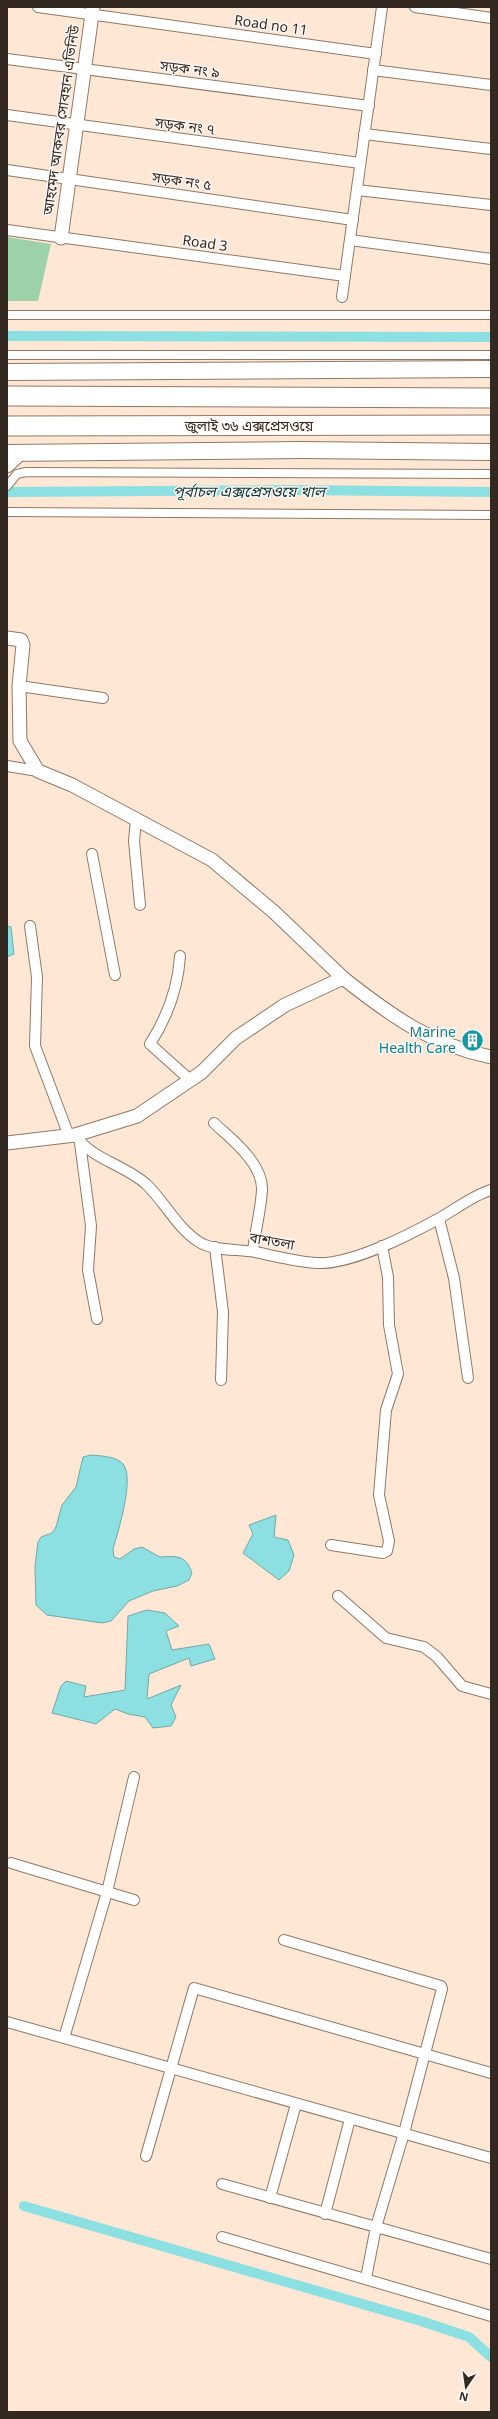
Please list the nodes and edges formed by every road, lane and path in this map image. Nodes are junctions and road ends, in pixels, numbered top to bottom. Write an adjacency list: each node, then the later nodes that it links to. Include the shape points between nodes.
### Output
1 (38, 7): 4 (street, Road no 11)
2 (382, 7): 6 (street)
3 (415, 7): 5 (street)
4 (88, 11): 6 (street, Road no 11); 8 (street, আহমেদ আকবর সোবহান এভিনিউ)
5 (491, 18)
6 (376, 54): 9 (street)
7 (7, 59): 8 (street, সড়ক নং ৯)
8 (80, 69): 11 (street, সড়ক নং ৯); 13 (street, আহমেদ আকবর সোবহান এভিনিউ)
9 (373, 70): 10 (street); 11 (street)
10 (491, 85)
11 (368, 106): 14 (street)
12 (7, 115): 13 (street, সড়ক নং ৭)
13 (72, 125): 16 (street, সড়ক নং ৭); 18 (street, আহমেদ আকবর সোবহান এভিনিউ)
14 (364, 134): 15 (street); 16 (street)
15 (491, 149)
16 (360, 163): 19 (street)
17 (7, 170): 18 (street, সড়ক নং ৫)
18 (65, 178): 21 (street, সড়ক নং ৫); 23 (street, আহমেদ আকবর সোবহান এভিনিউ)
19 (357, 190): 20 (street); 21 (street)
20 (491, 205)
21 (352, 220): 24 (street)
22 (7, 230): 23 (street, Road 3)
23 (57, 237): 26 (street, Road 3)
24 (350, 240): 25 (street); 26 (street)
25 (491, 259)
26 (345, 276): 27 (street)
27 (342, 297)
28 (7, 315): 29 (street)
29 (491, 315)
30 (7, 354): 31 (street)
31 (491, 355)
32 (491, 369): 33 (main road)
33 (10, 373)
34 (7, 396): 35 (highway, জুলাই ৩৬ এক্সপ্রেসওয়ে)
35 (491, 398)
36 (491, 425): 38 (highway, জুলাই ৩৬ এক্সপ্রেসওয়ে)
37 (7, 426): 38 (highway, জুলাই ৩৬ এক্সপ্রেসওয়ে)
38 (35, 427): 39 (main road)
39 (7, 433)
40 (491, 452): 41 (main road, via 302,450)
41 (11, 459)
42 (491, 474): 43 (street, via 26,472 17,474)
43 (7, 486)
44 (7, 512): 45 (street)
45 (491, 515)
46 (7, 638): 47 (street, via 21,640 23,645)
47 (19, 686): 48 (street); 50 (street, via 20,741)
48 (103, 698)
49 (7, 766): 50 (street)
50 (38, 771): 51 (street, via 72,785)
51 (136, 819): 53 (street, via 134,841); 57 (street, via 212,860 274,912)
52 (92, 854): 56 (street)
53 (140, 905)
54 (30, 926): 61 (street, via 37,977 35,1046)
55 (180, 956): 59 (street, via 179,979 173,1000 150,1044)
56 (115, 975)
57 (343, 978): 58 (street, via 406,1025 472,1053); 59 (street, via 286,1005 236,1038 202,1072)
58 (491, 1057)
59 (190, 1080): 61 (street, via 137,1116)
60 (214, 1123): 67 (street, via 250,1160 258,1173 262,1189)
61 (74, 1138): 62 (street); 66 (street, বাশতলা, via 110,1162 134,1173 158,1196 184,1229 199,1242); 68 (street, via 91,1226 88,1270)
62 (7, 1143)
63 (491, 1190): 64 (street, বাশতলা)
64 (438, 1219): 65 (street, বাশতলা); 69 (street, via 454,1278)
65 (382, 1246): 67 (street, বাশতলা, via 342,1261 318,1263); 71 (street, via 388,1277 389,1325 398,1374 386,1410 379,1495 388,1541 387,1551 383,1553)
66 (215, 1247): 67 (street, বাশতলা); 70 (street, via 222,1312)
67 (253, 1252)
68 (97, 1319)
69 (468, 1378)
70 (221, 1380)
71 (331, 1545)
72 (338, 1596): 73 (street, via 386,1638 424,1647 437,1657 462,1686)
73 (491, 1694)
74 (134, 1777): 76 (street)
75 (11, 1863): 76 (street)
76 (107, 1892): 77 (street); 80 (street)
77 (134, 1900)
78 (284, 1940): 81 (street, via 441,1986 442,1993)
79 (7, 2022): 80 (street)
80 (64, 2038): 82 (street)
81 (426, 2054): 82 (street, via 194,1988); 83 (street); 86 (street)
82 (171, 2067): 84 (street); 87 (street)
83 (491, 2073)
84 (296, 2104): 85 (street); 90 (street)
85 (350, 2119): 86 (street); 91 (street)
86 (404, 2133): 88 (street); 92 (street)
87 (146, 2156)
88 (491, 2158)
89 (222, 2184): 90 (street)
90 (270, 2198): 91 (street)
91 (325, 2214): 92 (street)
92 (376, 2226): 94 (street); 95 (street)
93 (222, 2237): 95 (street)
94 (491, 2259)
95 (366, 2278): 96 (street)
96 (491, 2316)

